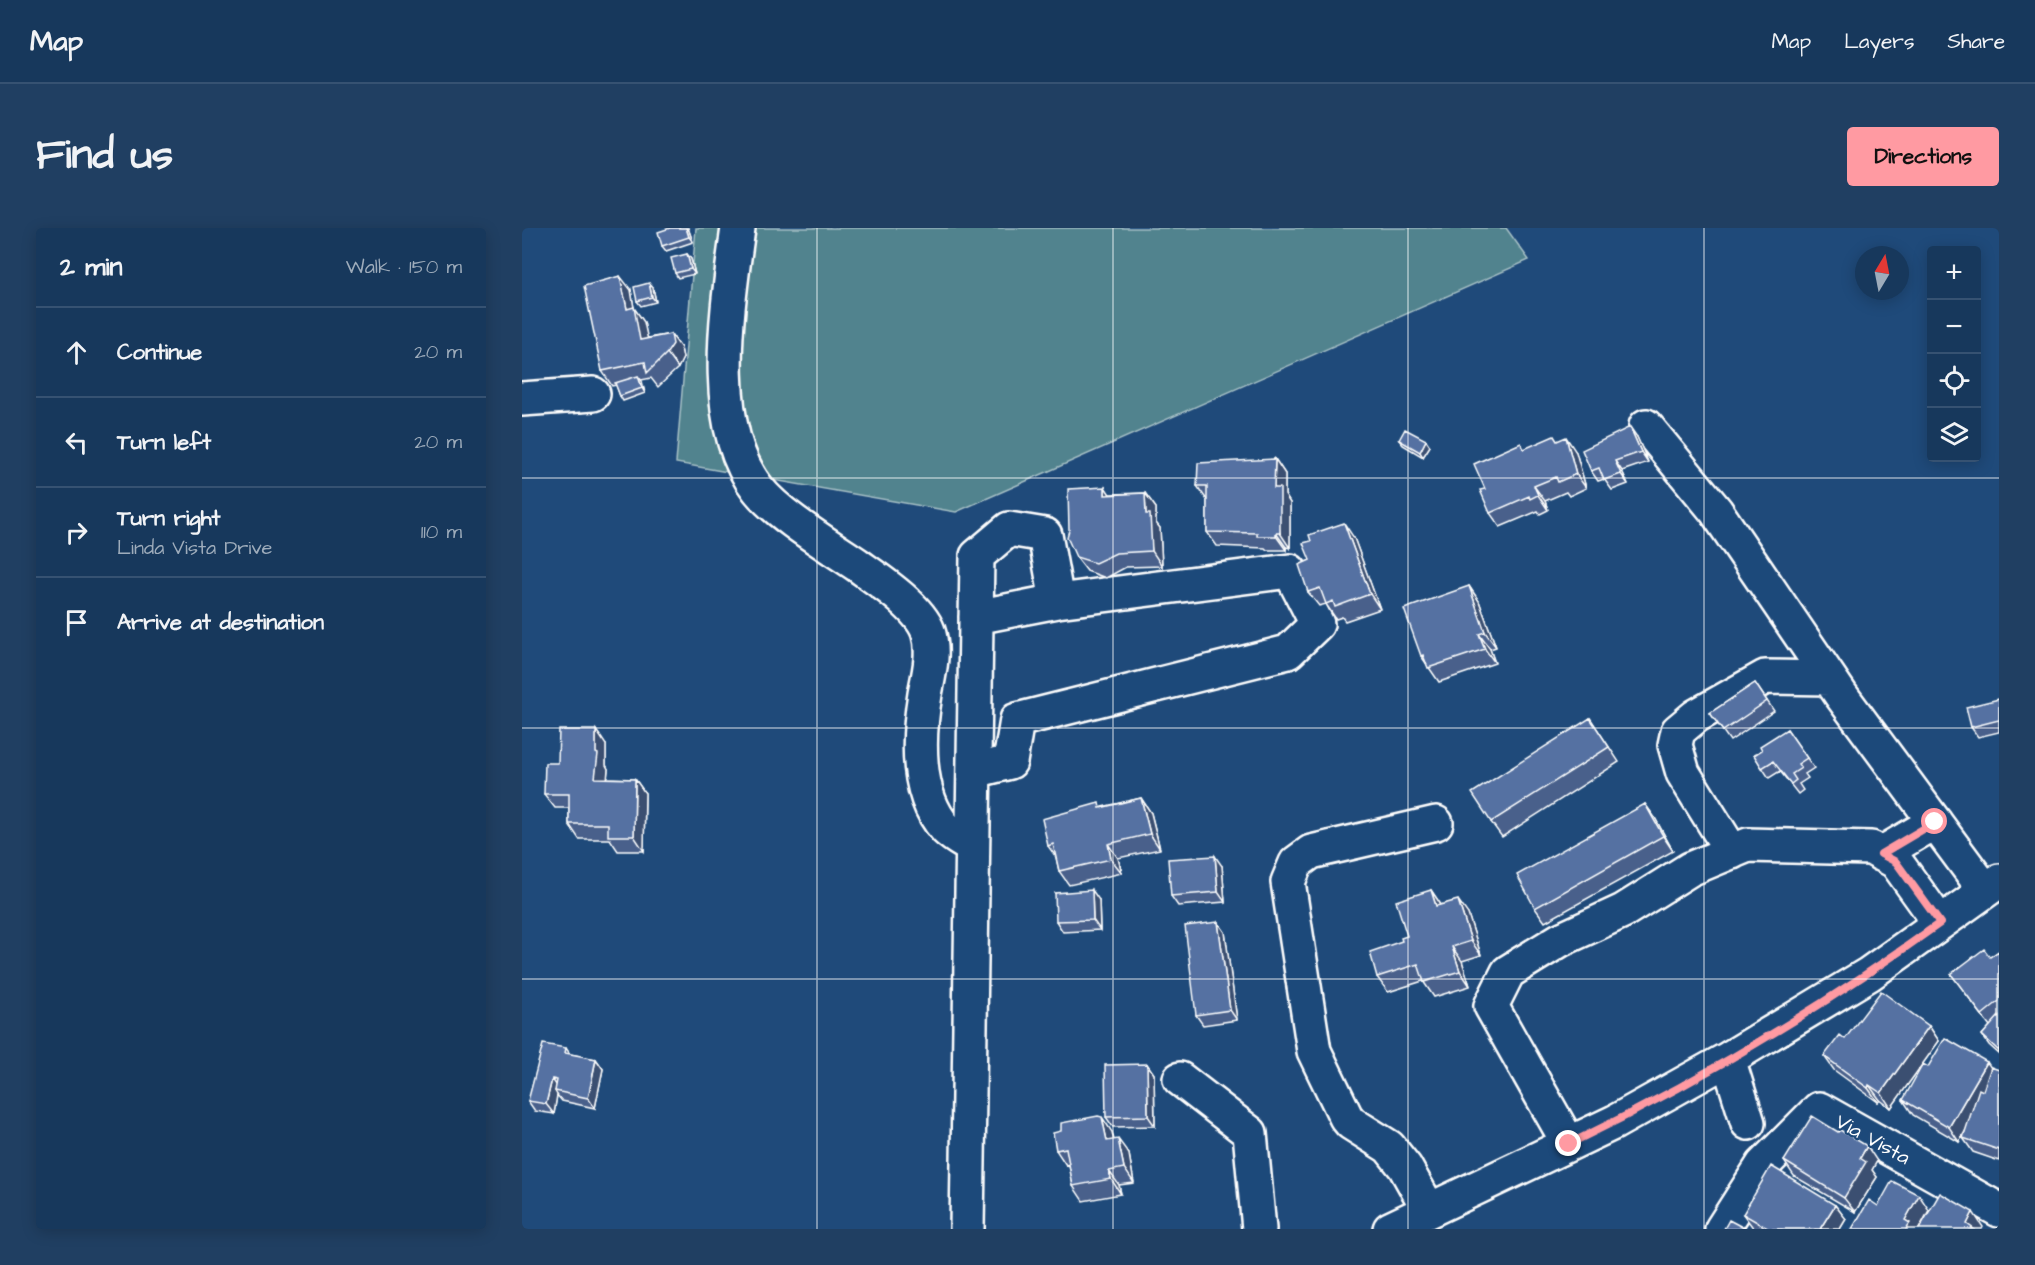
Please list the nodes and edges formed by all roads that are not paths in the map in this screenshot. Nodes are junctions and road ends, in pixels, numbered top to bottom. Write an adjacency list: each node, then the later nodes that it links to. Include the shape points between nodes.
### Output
1 (738, 228): 11 (street, via 726,391 732,436 742,464 758,490 776,506 884,584 921,618 931,647 921,731 928,801 947,830)
2 (593, 394): 3 (street)
3 (522, 399)
4 (1646, 426): 7 (street, via 1716,511)
5 (1057, 601): 6 (street); 6 (street, via 1046,535 1010,529 977,556); 8 (street, via 1290,571 1317,624 1288,652 1017,720 1010,762)
6 (976, 617): 8 (street)
7 (1829, 678): 9 (street); 12 (street, via 1765,677 1696,716 1678,731 1676,746 1683,773)
8 (974, 771): 11 (street)
9 (1935, 822): 13 (street); 14 (street)
10 (1436, 823): 20 (street, via 1311,852 1296,863 1288,882 1314,1051 1346,1118 1389,1147)
11 (972, 847): 22 (street)
12 (1732, 852): 13 (street, via 1748,845 1871,848); 19 (street, via 1690,869 1623,912 1560,940 1508,972 1491,1006)
13 (1881, 854): 15 (street, via 1896,862)
14 (1992, 886): 15 (street)
15 (1940, 923): 16 (street, via 1869,974)
16 (1728, 1059): 18 (street); 19 (street)
17 (1180, 1079): 23 (street, via 1250,1133)
18 (1748, 1123)
19 (1569, 1144): 20 (street)
20 (1429, 1210): 24 (street)
21 (1999, 1210): 25 (street, Via Vista, via 1819,1109 1763,1165)
22 (967, 1229)
23 (1259, 1229)
24 (1390, 1229)
25 (1722, 1229)

